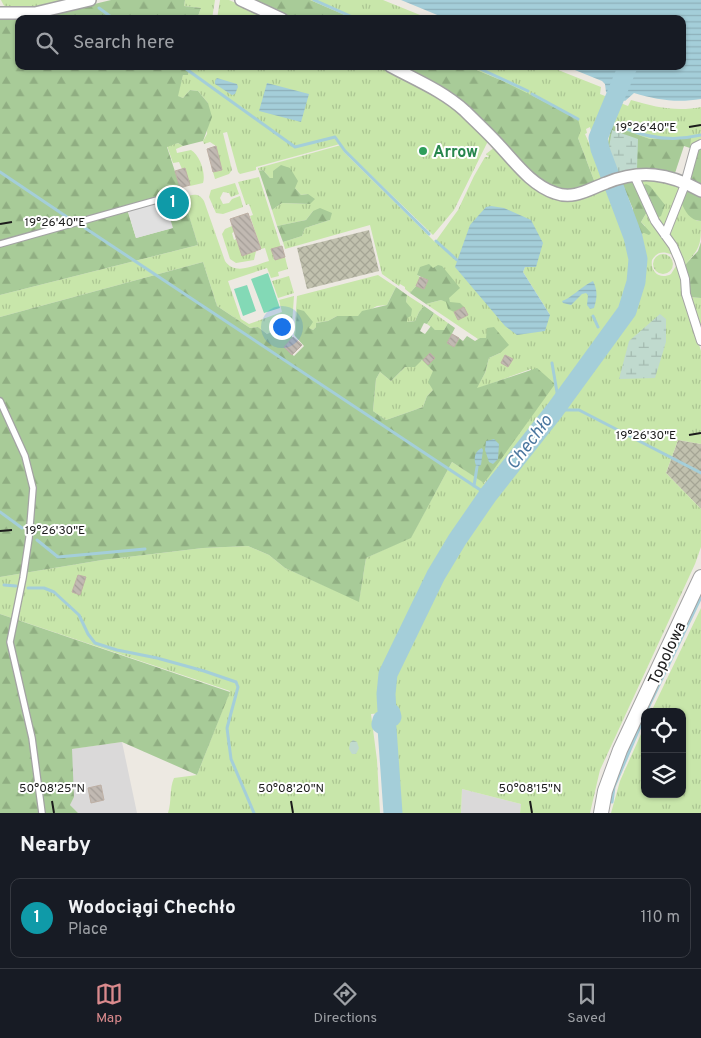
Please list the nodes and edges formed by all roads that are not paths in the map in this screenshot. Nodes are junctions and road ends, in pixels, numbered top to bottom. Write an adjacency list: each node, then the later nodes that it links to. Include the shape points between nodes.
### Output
1 (90, 0): 3 (street, via 35,13)
2 (241, 0): 4 (street)
3 (0, 13)
4 (273, 15)
5 (397, 70): 7 (street, via 449,98 525,173 550,191 571,195 584,193 605,183)
6 (701, 144): 8 (street, via 695,147)
7 (634, 176): 8 (street, via 668,176); 11 (street)
8 (685, 182): 9 (street); 11 (street)
9 (701, 191)
10 (182, 193): 12 (lane)
11 (665, 235): 13 (street, via 682,266 686,294)
12 (0, 244)
13 (701, 341)
14 (0, 401): 16 (lane, via 25,456 33,488 24,578 10,642 32,738)
15 (701, 577): 17 (street, Topolowa, via 620,750 605,791)
16 (42, 813)
17 (601, 813)

